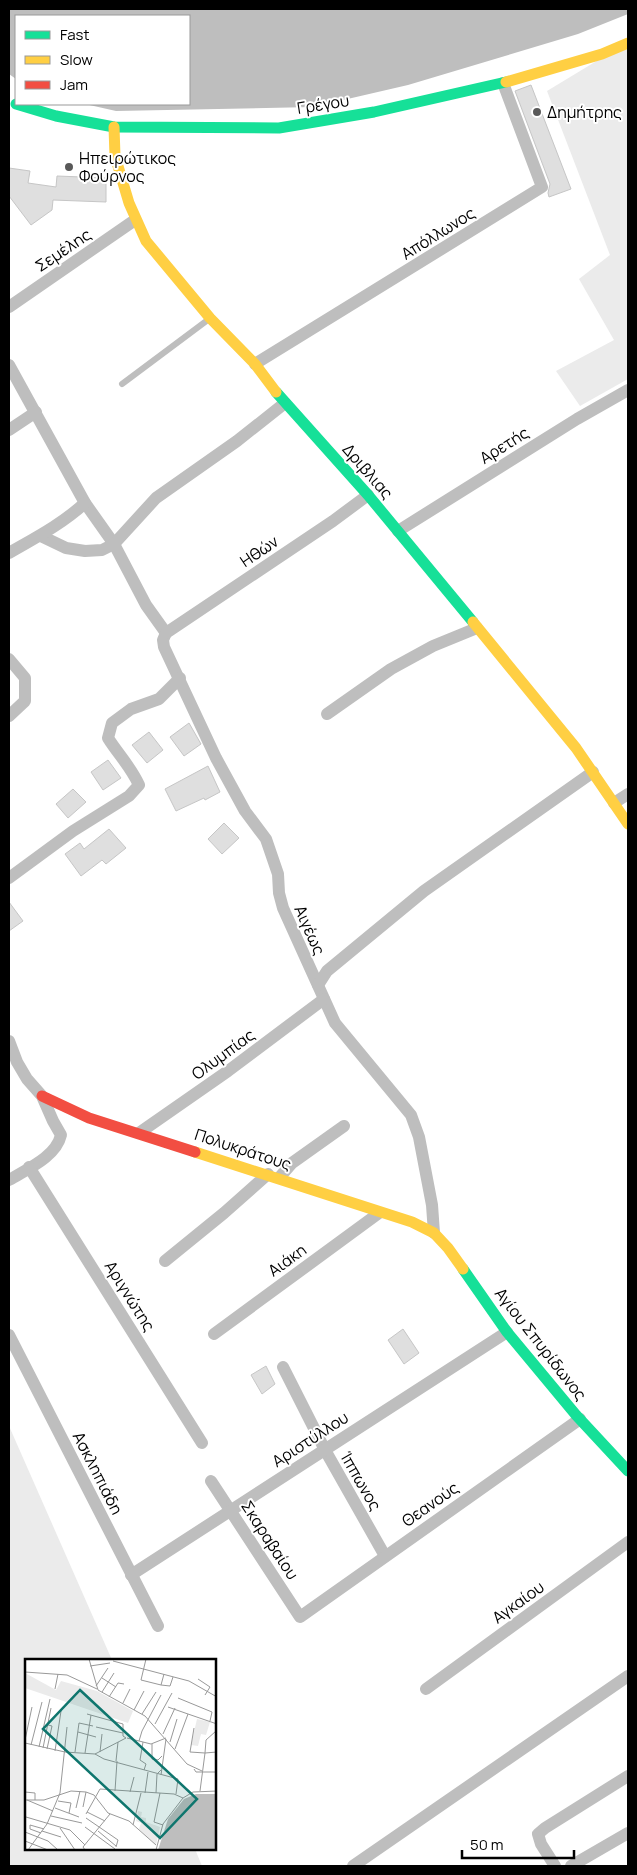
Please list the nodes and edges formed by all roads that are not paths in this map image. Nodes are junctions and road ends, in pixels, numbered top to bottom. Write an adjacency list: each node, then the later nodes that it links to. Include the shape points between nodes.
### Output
1 (628, 43): 2 (street, Γρέγου, via 602,54)
2 (503, 83): 4 (street, Γρέγου, via 374,112 279,128); 8 (street, Απόλλωνος, via 542,187)
3 (19, 105): 4 (street, Γρέγου)
4 (114, 127): 5 (street, Δριβλιας, via 115,156)
5 (135, 220): 6 (street, Σεμέλης); 7 (street, Δριβλιας, via 146,241)
6 (9, 307)
7 (210, 318): 8 (street, Δριβλιας); 10 (lane)
8 (255, 364): 12 (street, Δριβλιας)
9 (9, 365): 13 (street)
10 (122, 384)
11 (628, 390): 17 (street, Αρετής)
12 (286, 403): 15 (street, Δριβλιας); 19 (street, via 156,498)
13 (36, 412): 14 (street); 16 (street)
14 (9, 430)
15 (368, 495): 17 (street, Δριβλιας); 22 (street, Ηθών)
16 (85, 503): 18 (street); 19 (street)
17 (398, 531): 21 (street, Δριβλιας)
18 (40, 536): 19 (street, via 66,548 85,551 102,550); 20 (street)
19 (114, 544): 22 (street, via 146,605)
20 (9, 554)
21 (477, 628): 25 (street, via 433,646 391,669); 27 (street, Δριβλιας)
22 (166, 633): 24 (street, Αιγέως, via 164,646)
23 (9, 659): 26 (street, via 25,678 25,701)
24 (180, 678): 31 (street, via 159,699 131,709 112,723 108,738 139,785 129,796 73,831); 32 (street, Αιγέως, via 245,811 266,839 278,874 283,908)
25 (327, 714)
26 (9, 716)
27 (593, 772): 29 (street, Δριβλιας); 32 (street, via 424,891 327,970)
28 (628, 794): 29 (street)
29 (614, 803): 30 (street, Δριβλιας)
30 (628, 824)
31 (9, 878)
32 (318, 985): 33 (street, Αιγέως)
33 (324, 999): 37 (street, Ολυμπίας); 42 (street, Αιγέως, via 341,1031 412,1115 430,1196)
34 (9, 1041): 35 (street, via 27,1079)
35 (42, 1096): 37 (street, Πολυκράτους, via 90,1118); 38 (street, via 61,1135 54,1151)
36 (344, 1126): 39 (street)
37 (139, 1133): 39 (street, Πολυκράτους)
38 (29, 1167): 40 (street); 49 (street, Αριγνώτης)
39 (274, 1176): 41 (street, Πολυκράτους); 43 (street)
40 (9, 1180)
41 (379, 1213): 42 (street, Πολυκράτους, via 412,1222); 45 (street, Αιάκη)
42 (434, 1233): 44 (street, Αγίου Σπυρίδωνος)
43 (165, 1261)
44 (507, 1332): 48 (street, Αγίου Σπυρίδωνος); 50 (street, Αριστύλλου)
45 (214, 1334)
46 (9, 1335): 56 (street, Ασκληπιάδη)
47 (283, 1367): 50 (street, Ίππωνος)
48 (580, 1419): 51 (street, Αγίου Σπυρίδωνος); 55 (street, Θεανούς)
49 (202, 1443)
50 (325, 1450): 53 (street, Αριστύλλου); 55 (street, Ίππωνος)
51 (628, 1471)
52 (211, 1481): 53 (street, Σκαραβαίου)
53 (231, 1510): 56 (street, Αριστύλλου); 57 (street, Σκαραβαίου)
54 (628, 1542): 60 (street, Αγκαίου)
55 (385, 1556): 57 (street, Θεανούς)
56 (131, 1574): 58 (street, Ασκληπιάδη)
57 (300, 1617)
58 (158, 1626)
59 (628, 1676): 63 (street)
60 (426, 1689)
61 (628, 1776): 64 (street, via 538,1834)
62 (628, 1833): 65 (street)
63 (353, 1866)
64 (555, 1866)
65 (571, 1866)

